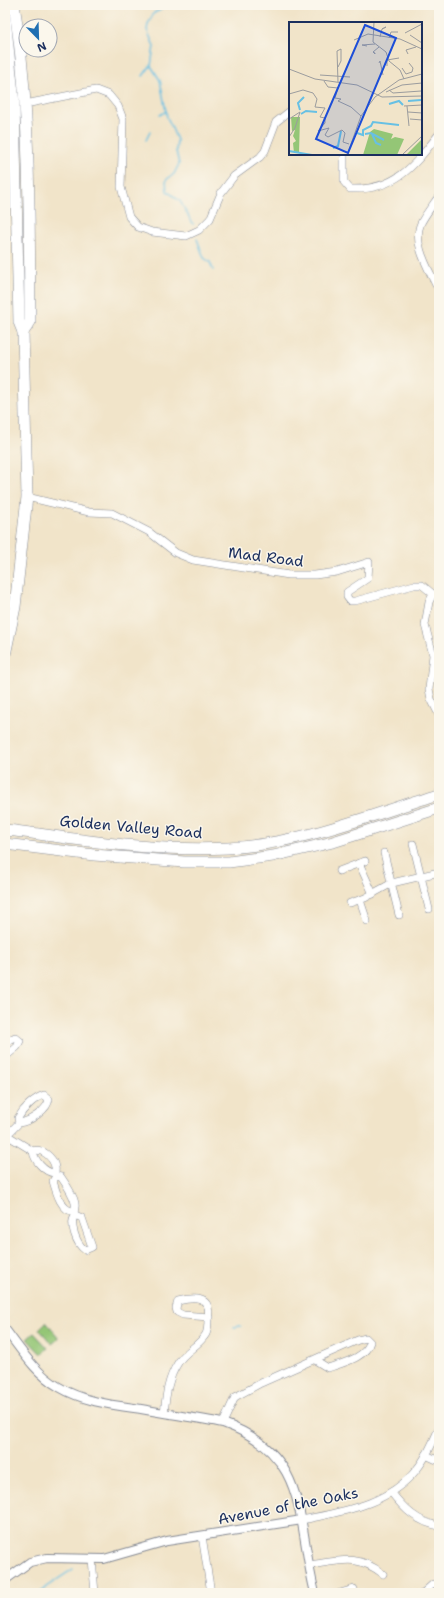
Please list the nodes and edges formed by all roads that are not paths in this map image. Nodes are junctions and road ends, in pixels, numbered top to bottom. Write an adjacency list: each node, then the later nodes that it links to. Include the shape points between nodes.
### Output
1 (14, 5): 3 (main road)
2 (5, 18): 11 (main road, via 14,103 19,322)
3 (25, 104): 4 (street, via 96,90 109,95 118,106 123,119 121,187 129,217 138,227 152,232 186,236 199,230 210,219 221,193 234,176 260,157 265,151 276,122); 11 (main road, via 30,322)
4 (289, 112)
5 (439, 134): 7 (street)
6 (344, 155): 8 (street, via 344,182 350,190 361,190 379,186 400,176)
7 (422, 155)
8 (422, 155)
9 (439, 196): 10 (street, via 421,224 418,235 423,257)
10 (439, 288)
11 (23, 332): 12 (main road)
12 (27, 497): 13 (main road, via 15,608); 14 (street, Mad Road, via 89,512 112,513 149,532 176,553 193,560 289,575 337,572 369,562 368,578 347,592 346,597 350,601 422,585 433,594 425,625 433,655 429,689 433,705)
13 (5, 655)
14 (439, 715)
15 (439, 794): 17 (main road, Golden Valley Road, via 330,829 229,848 180,849)
16 (439, 808): 18 (main road, Golden Valley Road, via 334,842 273,856 229,862 94,856)
17 (5, 830)
18 (5, 844)
19 (413, 844): 23 (street)
20 (384, 853): 24 (street)
21 (339, 872): 25 (street, via 362,862)
22 (439, 872): 23 (street)
23 (421, 876): 24 (street); 28 (street)
24 (391, 884): 25 (street); 29 (street)
25 (373, 894): 26 (street)
26 (360, 900): 27 (street); 30 (street)
27 (350, 903)
28 (429, 909)
29 (399, 915)
30 (367, 921)
31 (5, 1043): 32 (street, via 15,1037 20,1041)
32 (5, 1057)
33 (19, 1123): 33 (street, via 31,1120 46,1106 49,1099 41,1096 18,1118); 34 (street)
34 (6, 1135): 35 (street)
35 (33, 1151): 36 (street, via 43,1168); 36 (street, via 43,1150 56,1168)
36 (55, 1175): 36 (street, via 53,1181 62,1204 74,1213 75,1202 72,1195 61,1177)
37 (209, 1317): 37 (street, via 209,1305 204,1301 178,1301 177,1312 183,1315); 40 (street, via 206,1333 198,1344 185,1354 173,1371 167,1387)
38 (5, 1330): 40 (street, via 31,1363 58,1387 93,1401)
39 (315, 1360): 39 (street, via 328,1368 362,1354 368,1349 370,1342 366,1338 358,1340); 41 (street, via 261,1383 235,1398)
40 (164, 1413): 41 (street)
41 (223, 1423): 46 (street, via 253,1436 280,1461 298,1497)
42 (439, 1428): 43 (street, Avenue of the Oaks)
43 (426, 1455): 44 (street); 45 (street, Avenue of the Oaks, via 418,1468)
44 (439, 1461)
45 (391, 1492): 46 (street, Avenue of the Oaks, via 370,1504); 47 (street, via 407,1511 423,1522)
46 (302, 1520): 48 (street, Avenue of the Oaks); 50 (street)
47 (439, 1526)
48 (202, 1536): 49 (street, Avenue of the Oaks, via 167,1541 114,1557); 56 (street, Avenue of the Oaks)
49 (92, 1559): 52 (street, Avenue of the Oaks, via 42,1559 30,1562); 55 (street)
50 (310, 1565): 51 (street, via 354,1559 373,1566); 57 (street)
51 (383, 1574)
52 (5, 1580)
53 (439, 1586): 59 (street, via 433,1584)
54 (354, 1589): 58 (street)
55 (94, 1593)
56 (211, 1593)
57 (315, 1593)
58 (340, 1593)
59 (423, 1593)

